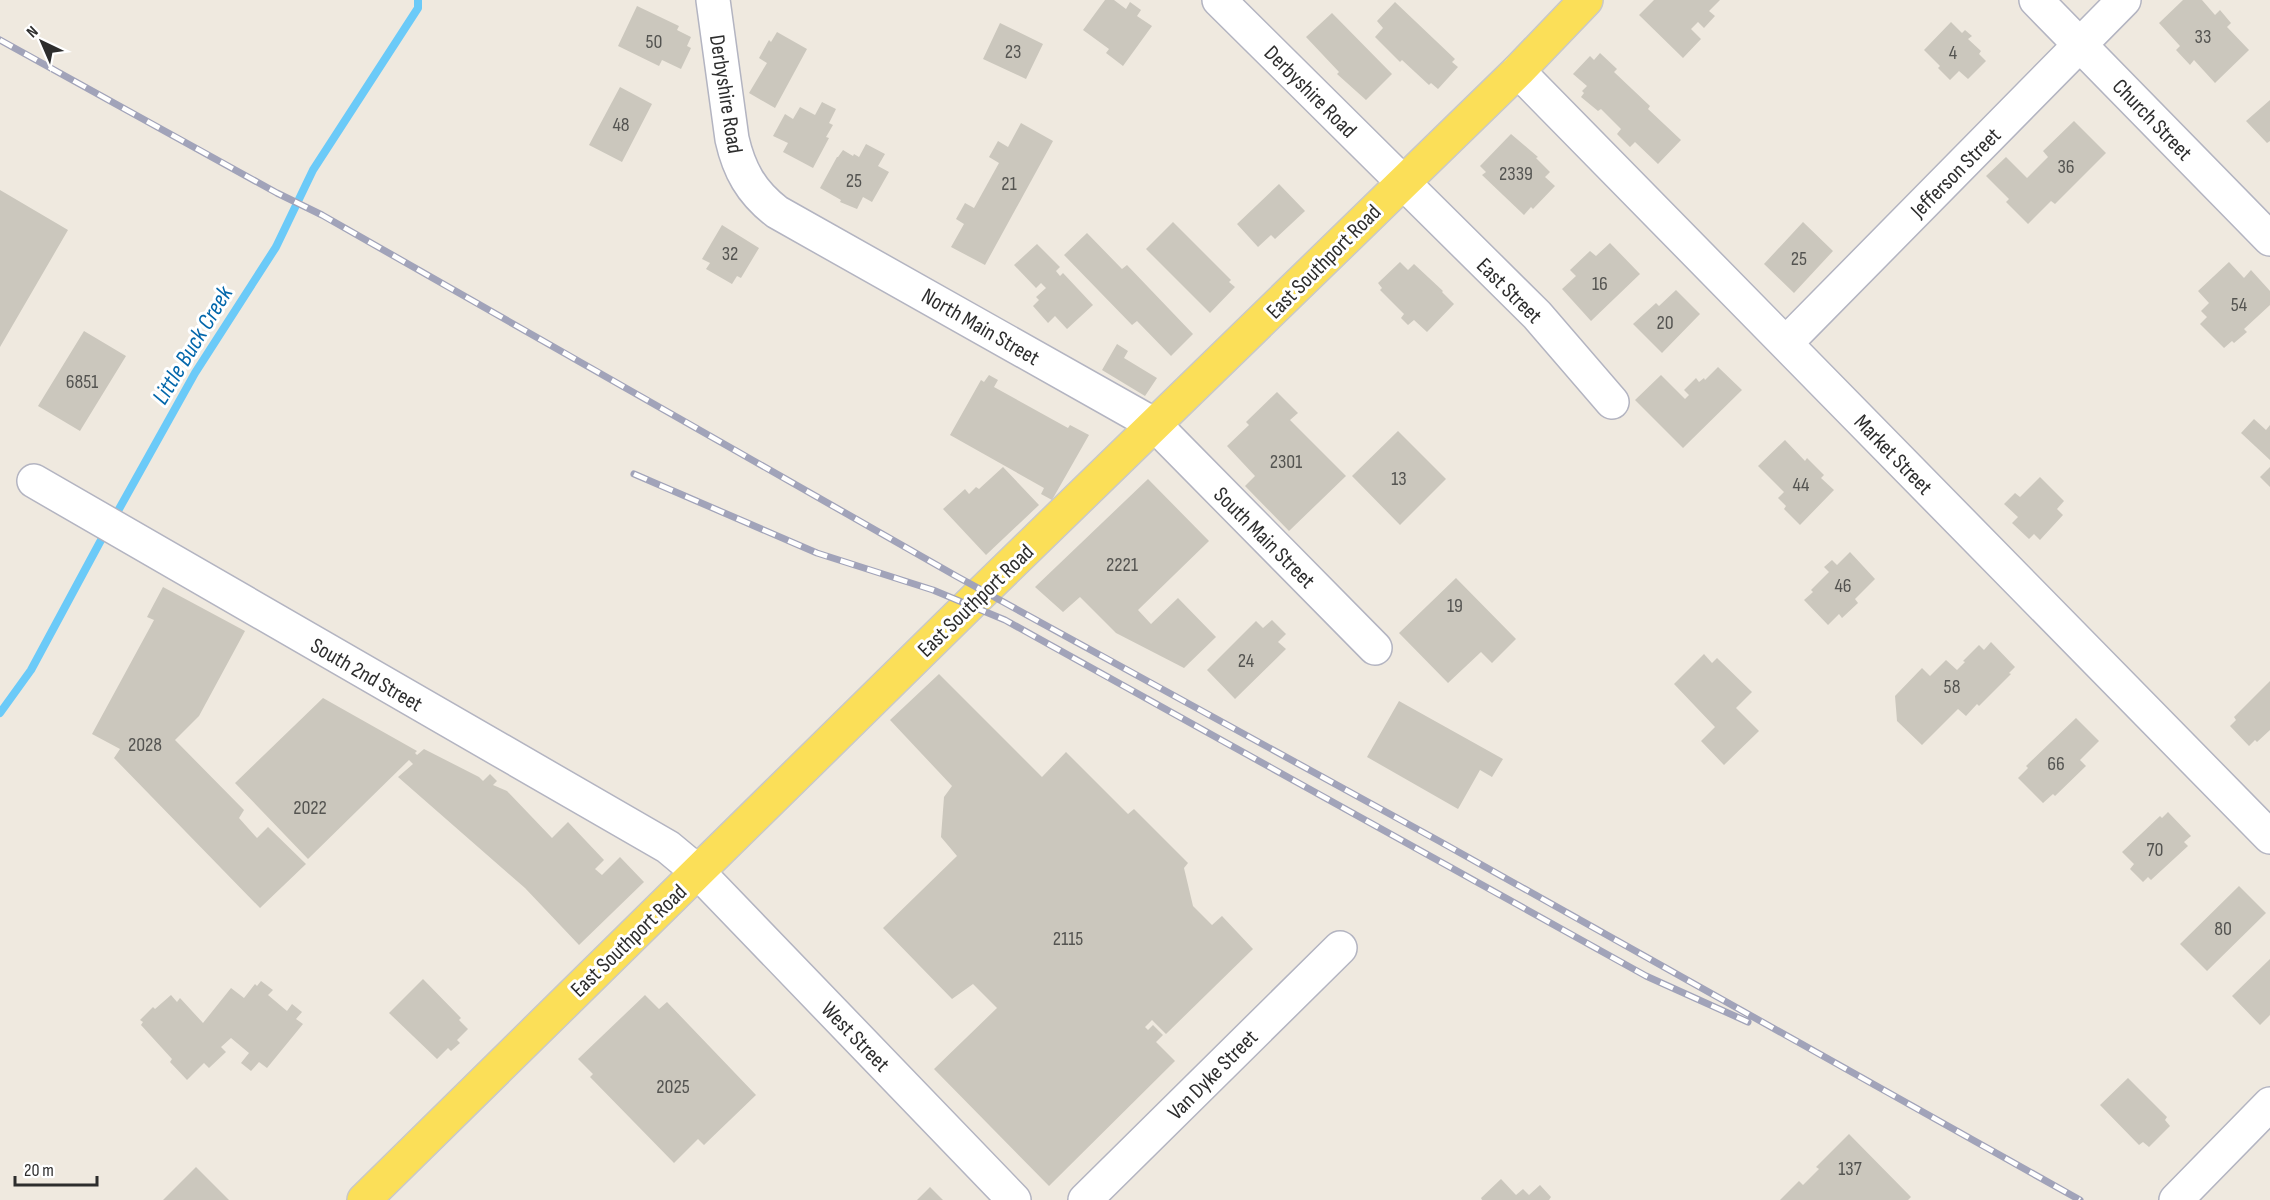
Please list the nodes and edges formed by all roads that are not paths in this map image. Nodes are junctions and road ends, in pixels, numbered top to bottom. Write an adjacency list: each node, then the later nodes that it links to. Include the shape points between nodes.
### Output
1 (713, 0): 9 (street, Derbyshire Road, via 736,157 743,175 758,196 777,212)
2 (1219, 0): 8 (street, Derbyshire Road)
3 (1586, 0): 7 (main road, East Southport Road)
4 (2036, 0): 6 (street, Church Street)
5 (2124, 0): 6 (street, Jefferson Street)
6 (2080, 45): 10 (street, Church Street); 11 (street, Jefferson Street)
7 (1518, 71): 8 (main road, East Southport Road); 11 (street, Market Street)
8 (1403, 182): 12 (street, East Street, via 1537,315); 13 (main road, East Southport Road)
9 (807, 228): 13 (street, North Main Street)
10 (2270, 239)
11 (1786, 343): 16 (street, Market Street)
12 (1612, 402)
13 (1155, 425): 15 (street, South Main Street); 17 (main road, East Southport Road)
14 (34, 481): 17 (street, South 2nd Street, via 668,847)
15 (1375, 648)
16 (2270, 837)
17 (698, 872): 20 (main road, East Southport Road); 21 (street, West Street)
18 (1340, 948): 22 (street, Van Dyke Street)
19 (2270, 1104): 23 (street)
20 (376, 1196)
21 (1014, 1200)
22 (1085, 1200)
23 (2176, 1200)

